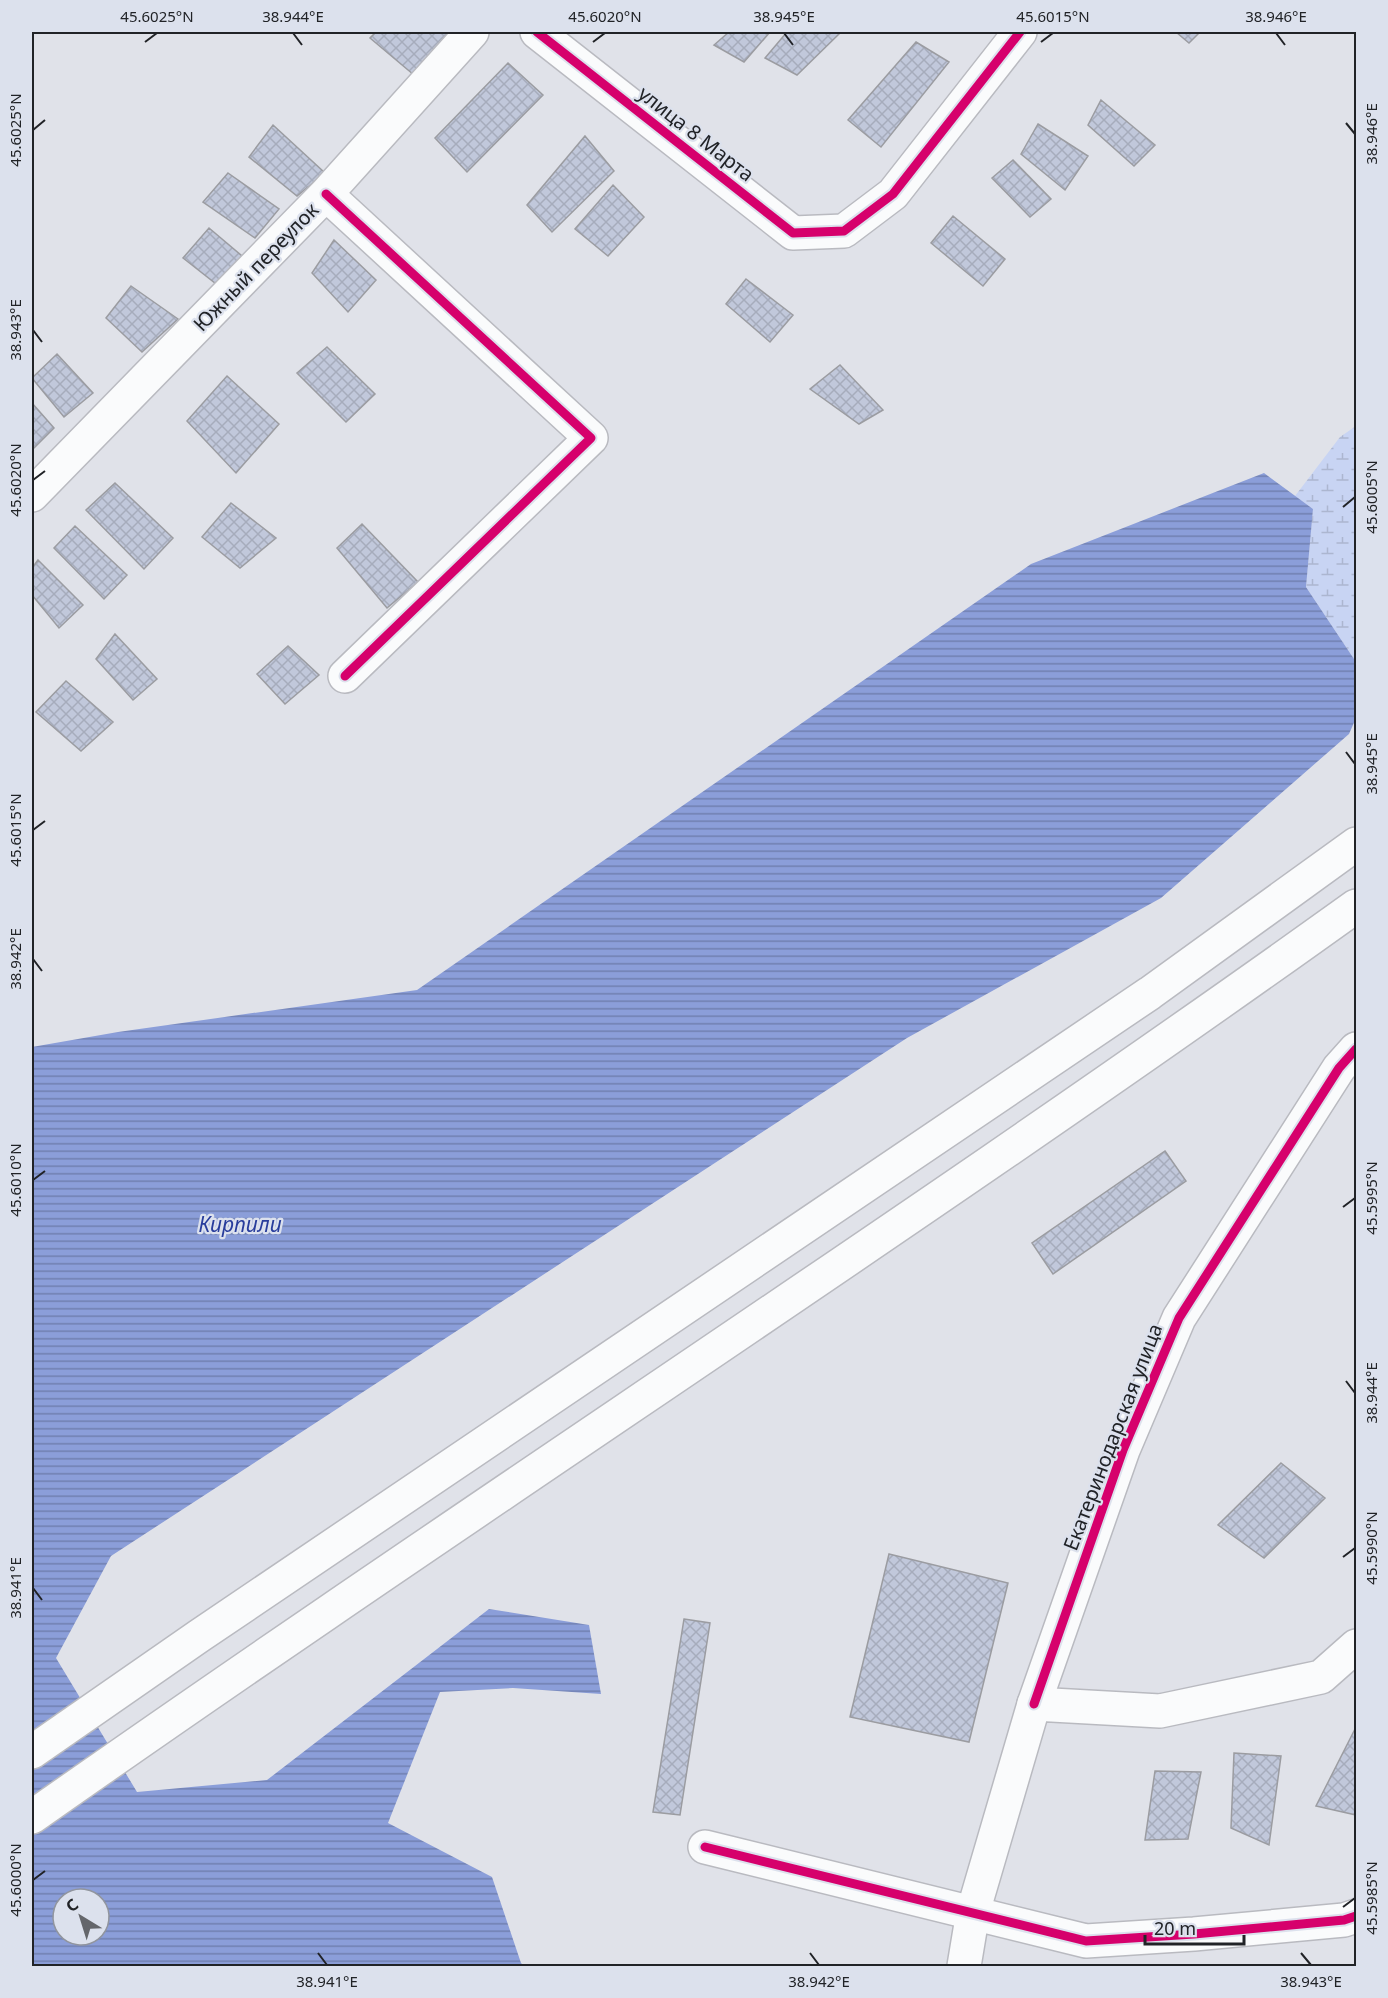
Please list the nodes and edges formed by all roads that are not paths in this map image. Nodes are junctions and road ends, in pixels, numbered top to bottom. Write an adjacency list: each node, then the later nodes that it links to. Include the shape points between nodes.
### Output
1 (472, 32): 4 (main road, Южный переулок)
2 (537, 32): 3 (main road, улица 8 Марта, via 792,233 844,231 893,194)
3 (1020, 32)
4 (326, 195): 5 (main road, Южный переулок); 6 (main road, via 591,438)
5 (32, 495)
6 (345, 676)
7 (1356, 844): 12 (main road, via 1150,993)
8 (1356, 906): 13 (main road, via 1160,1047)
9 (1356, 1049): 11 (main road, Екатеринодарская улица, via 1339,1068 1179,1318 1123,1450)
10 (1356, 1646): 11 (main road, via 1321,1677 1160,1711)
11 (1034, 1704): 15 (main road, Екатеринодарская улица)
12 (32, 1752)
13 (32, 1816)
14 (705, 1847): 15 (main road)
15 (973, 1912): 16 (main road, via 1086,1941 1217,1932); 17 (main road, Екатеринодарская улица)
16 (1356, 1916)
17 (964, 1966)

